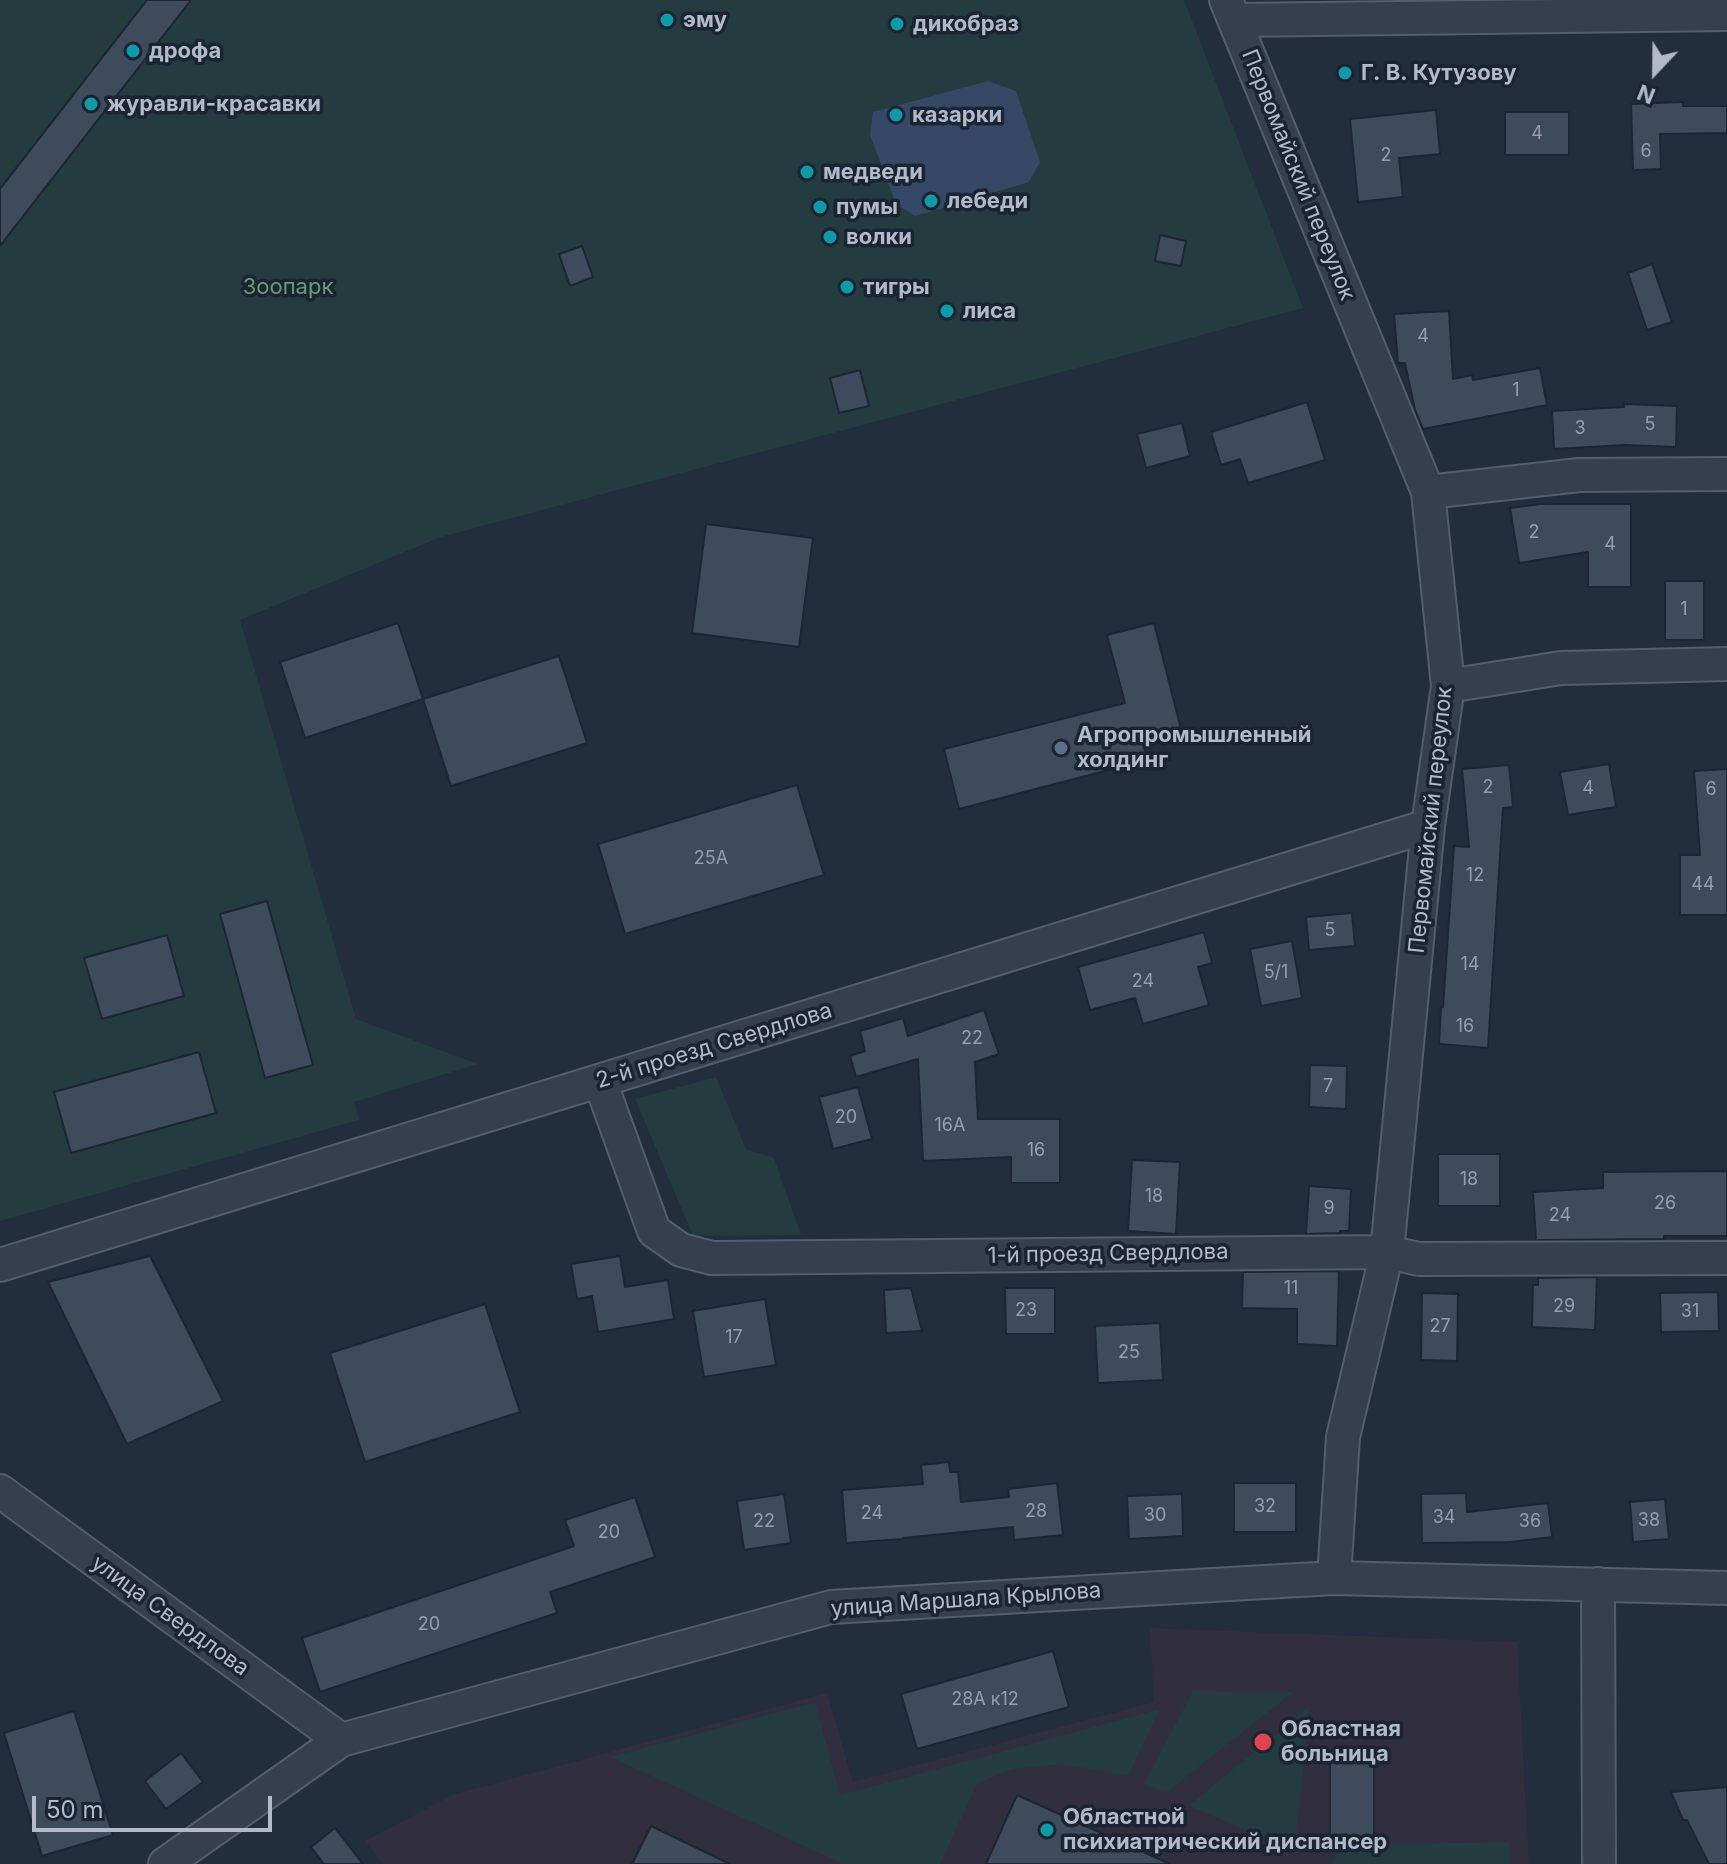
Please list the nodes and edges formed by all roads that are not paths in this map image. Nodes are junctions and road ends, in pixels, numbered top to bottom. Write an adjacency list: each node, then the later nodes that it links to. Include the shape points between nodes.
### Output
1 (1230, 10): 2 (street); 4 (street, Первомайский переулок)
2 (1727, 14)
3 (1727, 474): 4 (street, via 1579,475)
4 (1428, 492): 6 (street, Первомайский переулок)
5 (1727, 664): 6 (street, via 1561,668)
6 (1448, 686): 7 (street, Первомайский переулок)
7 (1428, 826): 8 (street, 2-й проезд Свердлова); 9 (street, Первомайский переулок)
8 (600, 1081): 9 (street, 1-й проезд Свердлова, via 654,1231 681,1250 712,1258); 11 (street, 2-й проезд Свердлова)
9 (1387, 1252): 10 (street, 1-й проезд Свердлова, via 1419,1259); 13 (street, Первомайский переулок, via 1343,1437)
10 (1727, 1258)
11 (0, 1265)
12 (0, 1491): 16 (street, улица Свердлова)
13 (1334, 1578): 14 (street, улица Маршала Крылова); 16 (street, улица Маршала Крылова, via 831,1607)
14 (1598, 1584): 15 (street, улица Маршала Крылова); 18 (street)
15 (1727, 1588)
16 (341, 1740): 17 (street, улица Маршала Крылова)
17 (165, 1864)
18 (1599, 1864)

